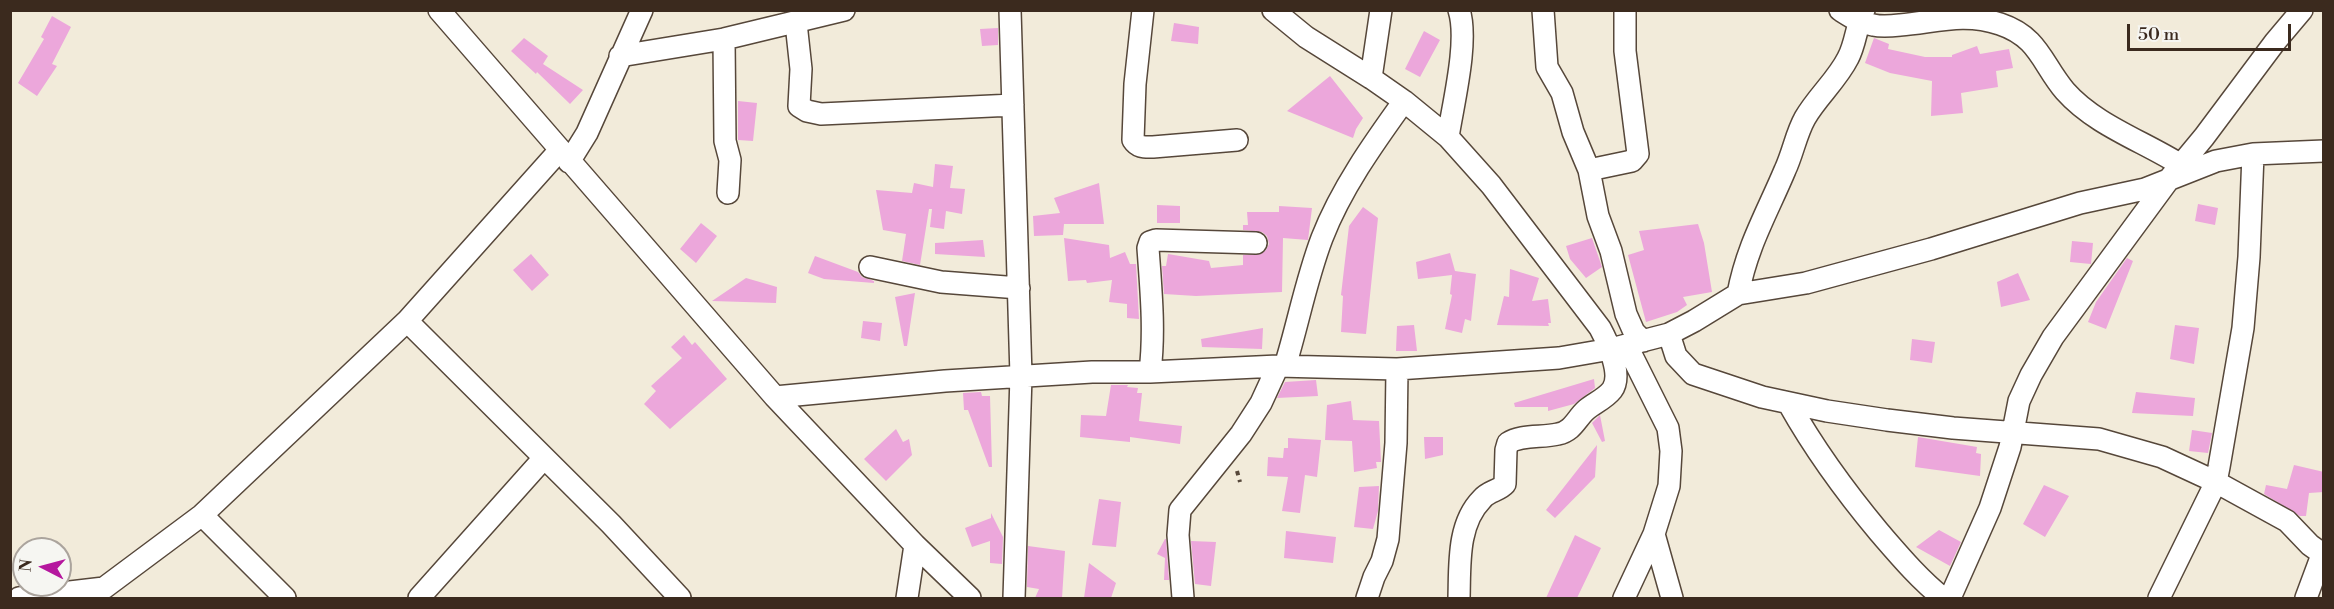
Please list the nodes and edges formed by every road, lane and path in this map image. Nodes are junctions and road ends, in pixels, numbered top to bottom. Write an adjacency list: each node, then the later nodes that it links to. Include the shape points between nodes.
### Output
1 (439, 10): 24 (street)
2 (642, 10): 16 (street)
3 (844, 10): 14 (street)
4 (1010, 10): 19 (street)
5 (1143, 10): 21 (street, via 1133,140 1143,147)
6 (1273, 10): 17 (street, via 1306,37)
7 (1381, 10): 17 (street)
8 (1459, 10): 20 (street, via 1460,60)
9 (1543, 10): 25 (street, via 1547,67 1562,93)
10 (1625, 10): 25 (street, via 1625,51 1638,154 1632,161)
11 (1840, 10): 13 (street)
12 (2302, 10): 26 (street)
13 (1861, 16): 26 (street, via 1876,26 1961,17 2012,29 2037,48 2074,99); 31 (street, via 1848,60 1800,128 1756,230)
14 (796, 23): 15 (street); 19 (street, via 801,69 799,106 807,111 821,114)
15 (724, 39): 16 (street); 27 (street)
16 (620, 56): 24 (street, via 587,133)
17 (1371, 78): 18 (street)
18 (1404, 101): 20 (street); 35 (street, via 1340,200 1310,273 1301,312)
19 (1013, 105): 30 (street)
20 (1448, 137): 34 (street, via 1491,185 1600,328)
21 (1237, 140)
22 (2324, 151): 23 (street)
23 (2253, 154): 26 (street); 43 (street, via 2243,328)
24 (564, 156): 32 (street); 39 (street)
25 (1589, 170): 34 (street, via 1598,216 1634,332)
26 (2175, 172): 31 (street, via 2145,189 2068,206 1931,249 1806,283); 41 (street, via 2053,338 2025,387)
27 (728, 193)
28 (1256, 243): 37 (street, via 1150,242)
29 (870, 267): 30 (street, via 948,283)
30 (1019, 288): 38 (street)
31 (1738, 294): 33 (street)
32 (407, 321): 42 (street); 44 (street)
33 (1669, 334): 34 (street); 40 (street, via 1676,356 1693,374)
34 (1627, 346): 36 (street, via 1527,361); 45 (street, via 1671,439 1670,486); 58 (street, via 1612,390 1571,429 1508,443 1505,484 1484,496 1467,520)
35 (1281, 366): 36 (street); 37 (street); 56 (street, via 1241,434 1180,510)
36 (1397, 369): 57 (street, via 1388,539)
37 (1150, 372): 38 (street)
38 (1021, 376): 39 (street); 55 (street)
39 (775, 397): 46 (street)
40 (1789, 404): 41 (street, via 1887,420); 61 (street, via 1838,482 1904,562)
41 (2012, 433): 43 (street, via 2099,439 2162,457); 62 (street, via 1990,508)
42 (544, 458): 51 (street); 52 (street)
43 (2216, 482): 47 (street, via 2287,521); 63 (street)
44 (202, 515): 48 (street); 50 (street)
45 (1654, 534): 59 (street); 60 (street)
46 (915, 545): 53 (street); 54 (street)
47 (2323, 555): 64 (street)
48 (101, 593): 49 (street)
49 (19, 598)
50 (285, 598)
51 (418, 598)
52 (680, 598)
53 (908, 598)
54 (970, 598)
55 (1014, 598)
56 (1183, 598)
57 (1367, 598)
58 (1459, 598)
59 (1624, 598)
60 (1672, 598)
61 (1943, 598)
62 (1950, 598)
63 (2159, 598)
64 (2306, 598)

